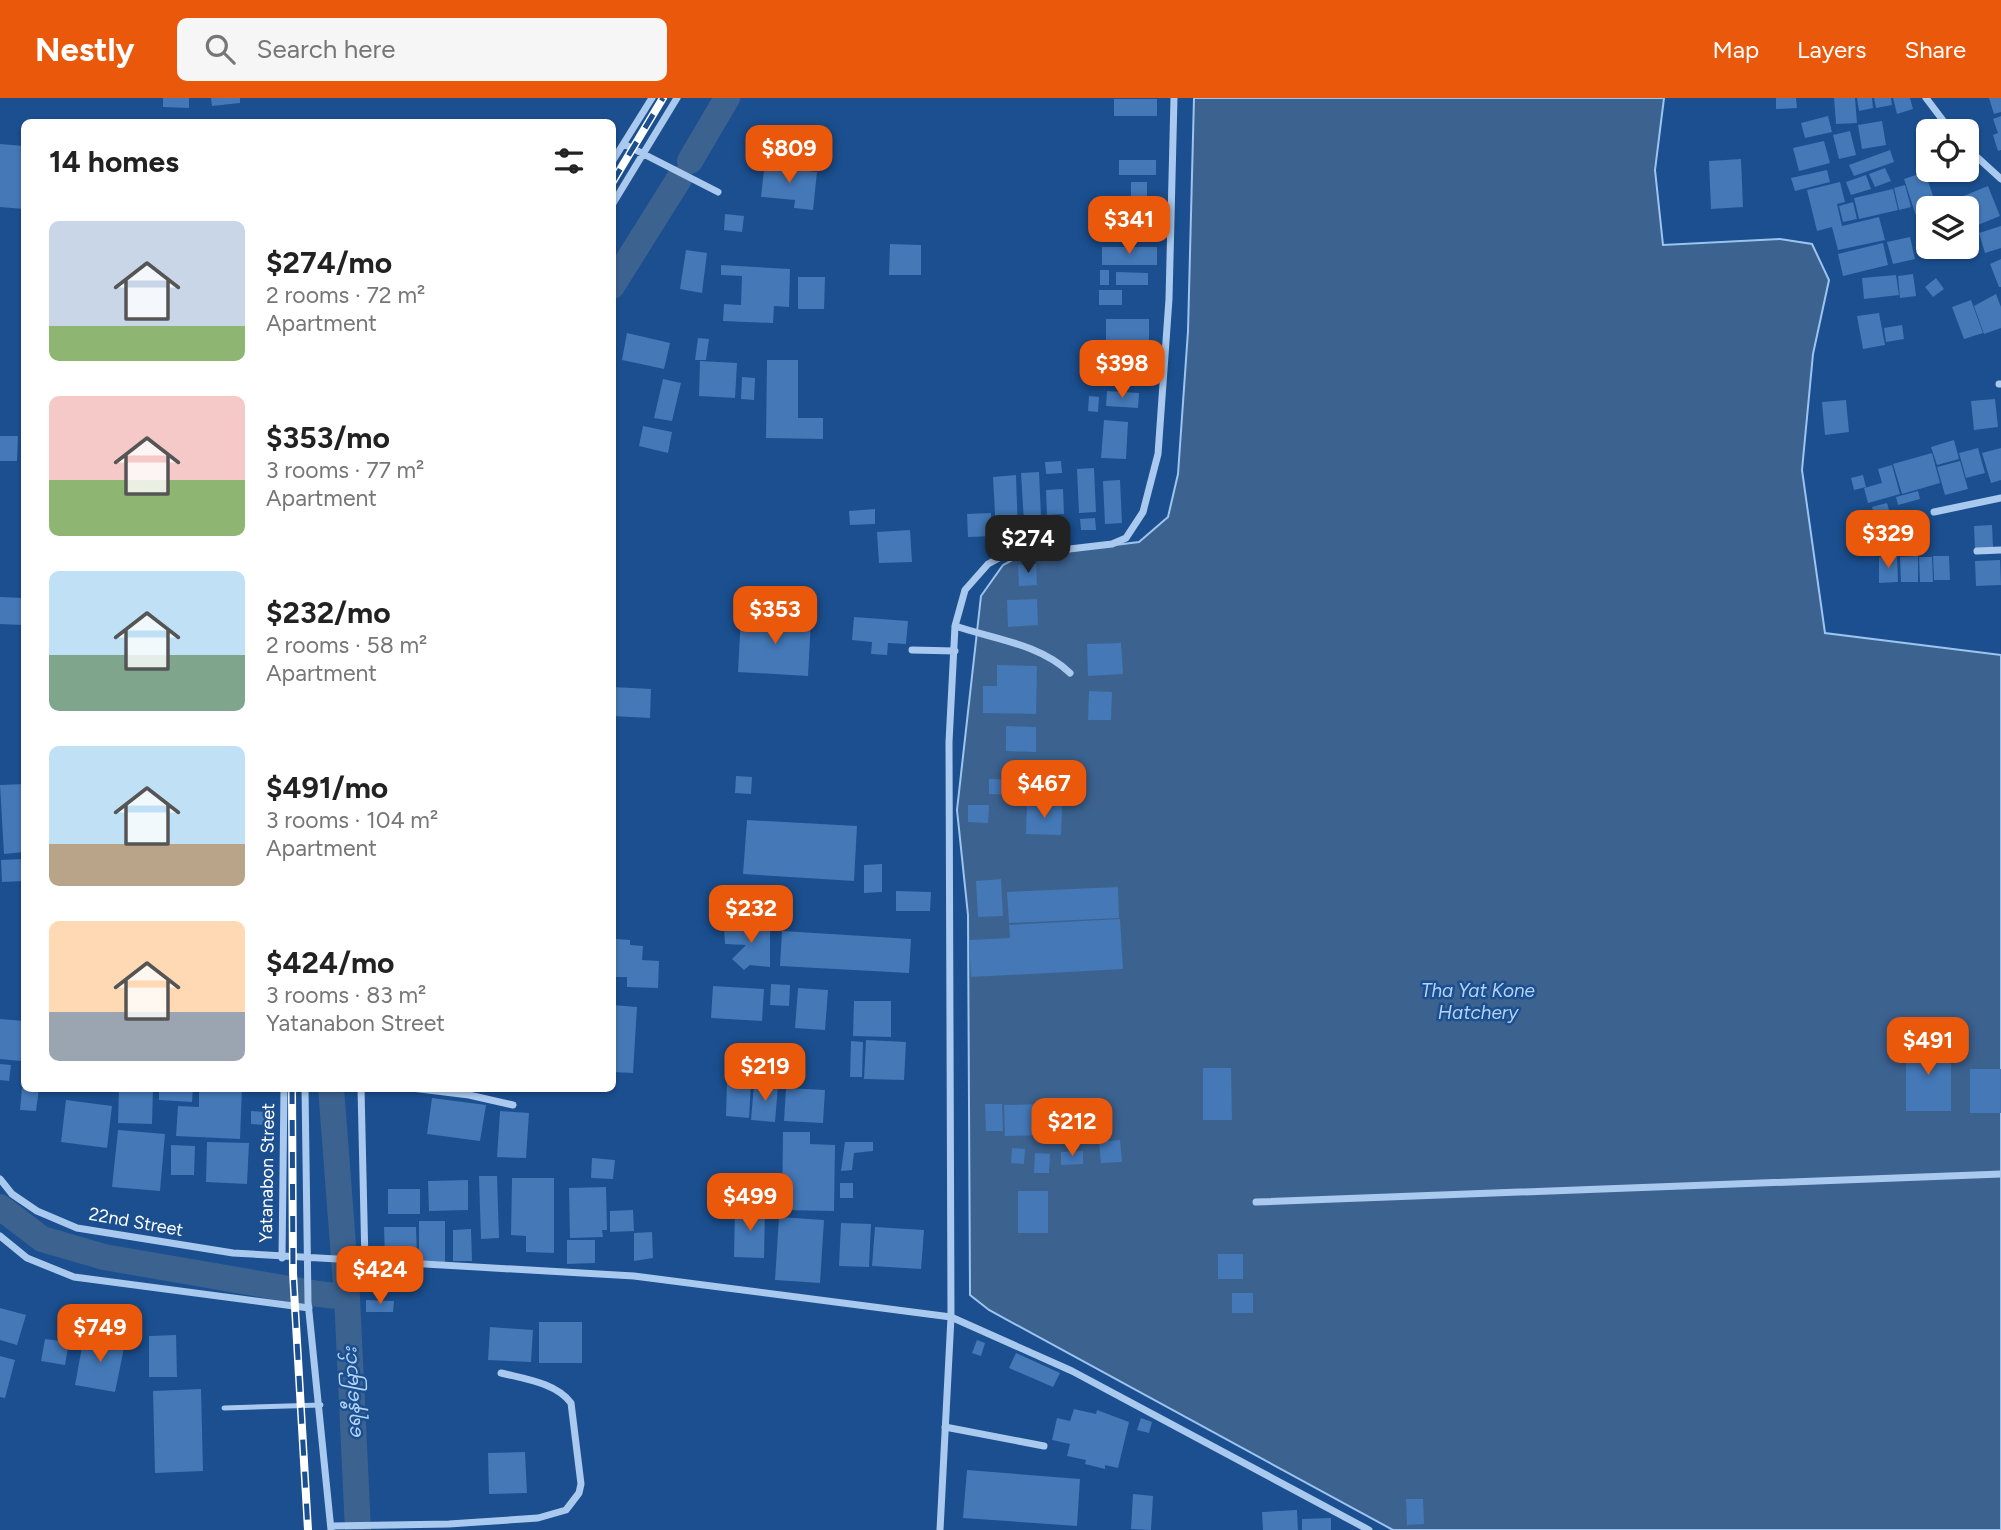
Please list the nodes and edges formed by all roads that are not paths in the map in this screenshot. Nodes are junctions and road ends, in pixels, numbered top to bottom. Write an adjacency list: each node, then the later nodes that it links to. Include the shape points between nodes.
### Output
1 (652, 98): 6 (street)
2 (677, 98): 7 (street)
3 (1174, 98): 17 (street, via 1169,299 1158,454 1143,512 1126,538 1112,544 1017,553 988,564 965,590)
4 (1926, 98): 5 (street)
5 (1942, 119)
6 (624, 144): 7 (street); 8 (street)
7 (644, 152): 11 (street); 12 (street)
8 (616, 156)
9 (1979, 159): 10 (street)
10 (2001, 179)
11 (718, 192)
12 (616, 198)
13 (2001, 498): 14 (street)
14 (1934, 512)
15 (2001, 550): 16 (street)
16 (1978, 551)
17 (955, 626): 19 (street); 20 (street, via 1036,649 1054,657)
18 (912, 650): 19 (street)
19 (955, 651): 34 (street, via 949,742)
20 (1070, 673)
21 (284, 1092): 30 (street, Yatanabon Street)
22 (305, 1092): 31 (street)
23 (360, 1092): 32 (street)
24 (445, 1092): 25 (street)
25 (513, 1105)
26 (2001, 1174): 28 (street)
27 (0, 1179): 30 (street, 22nd Street, via 37,1211 77,1227)
28 (1256, 1202)
29 (0, 1236): 33 (street, via 27,1258 74,1277)
30 (282, 1258): 31 (street, 22nd Street)
31 (307, 1259): 32 (street, 22nd Street); 33 (street)
32 (365, 1262): 34 (street, 22nd Street, via 634,1276)
33 (308, 1305): 36 (street)
34 (951, 1317): 38 (street); 42 (street, 22nd Street, via 1072,1371)
35 (501, 1373): 40 (street, via 541,1383 565,1394 571,1403 579,1493 566,1510 538,1518)
36 (321, 1405): 37 (lane); 40 (street)
37 (224, 1408)
38 (945, 1427): 39 (street); 41 (street)
39 (1044, 1446)
40 (331, 1528)
41 (940, 1530)
42 (1369, 1530)

